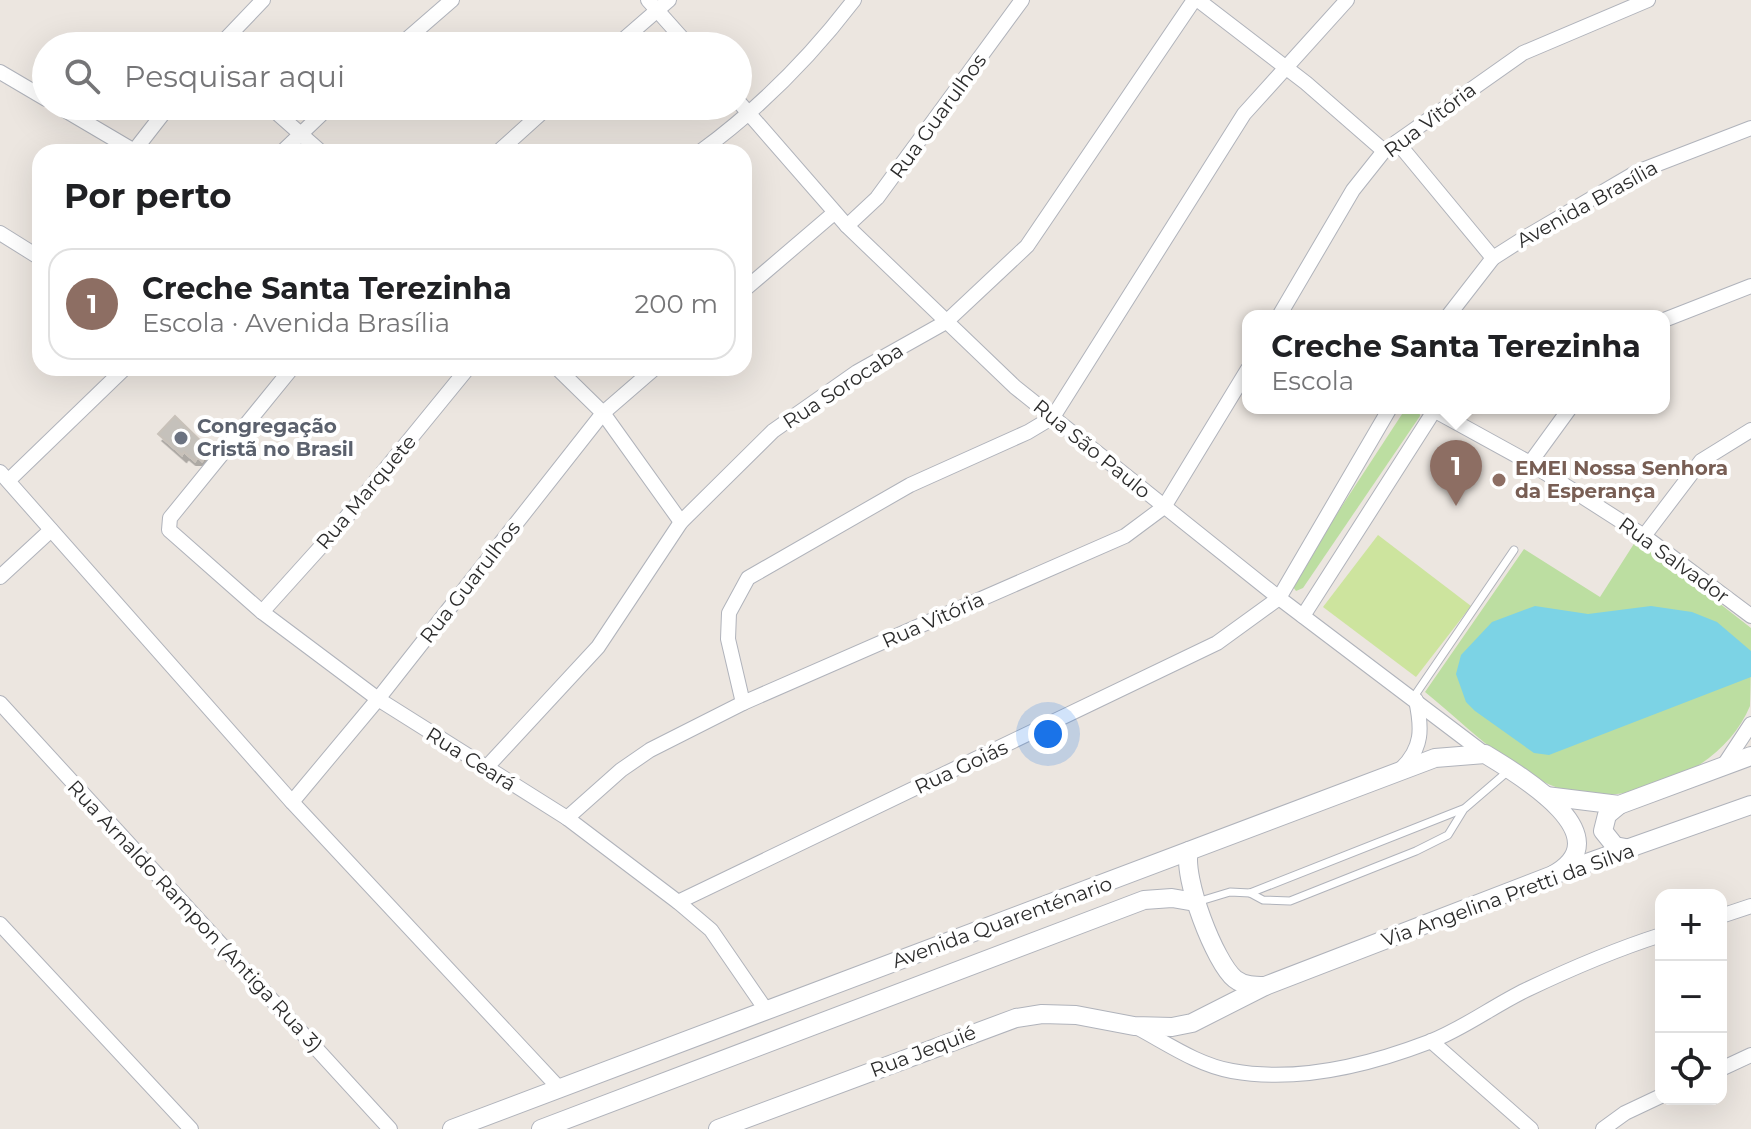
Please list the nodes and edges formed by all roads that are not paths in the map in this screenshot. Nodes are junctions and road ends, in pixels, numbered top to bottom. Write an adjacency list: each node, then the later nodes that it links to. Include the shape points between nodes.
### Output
1 (263, 0): 10 (street)
2 (452, 0): 11 (street)
3 (669, 0): 9 (street)
4 (854, 0): 17 (street, via 816,50)
5 (1022, 0): 35 (street, Rua Guarulhos, via 877,198)
6 (1196, 0): 14 (street); 44 (street, Rua Sorocaba, via 1027,246)
7 (1347, 0): 14 (street)
8 (1648, 0): 33 (street, Rua Vitória, via 1523,53)
9 (653, 6): 12 (street); 13 (street)
10 (232, 32)
11 (415, 32)
12 (629, 32)
13 (676, 32)
14 (1287, 70): 33 (street); 56 (street, via 1244,114)
15 (0, 72): 16 (street)
16 (32, 91)
17 (752, 113)
18 (752, 117): 34 (street, Rua São Paulo)
19 (82, 120): 27 (street)
20 (158, 120): 28 (street)
21 (286, 120): 26 (street)
22 (314, 120): 26 (street)
23 (533, 120): 31 (street)
24 (743, 120): 32 (street)
25 (1751, 128): 38 (street, Avenida Brasília, via 1637,172)
26 (300, 132): 29 (street); 30 (street)
27 (123, 144)
28 (140, 144)
29 (289, 144)
30 (313, 144)
31 (507, 144)
32 (711, 144)
33 (1390, 146): 38 (street); 41 (street, Rua Vitória, via 1353,190)
34 (834, 213): 35 (street, Rua São Paulo); 39 (street)
35 (847, 226): 44 (street, Rua São Paulo)
36 (0, 233): 37 (street)
37 (32, 253)
38 (1493, 258): 42 (street, Avenida Brasília)
39 (752, 283)
40 (1751, 286): 43 (street)
41 (1283, 310)
42 (1453, 310)
43 (1670, 318)
44 (946, 322): 56 (street, Rua São Paulo); 61 (street, Rua Sorocaba, via 857,372 773,431)
45 (116, 376): 59 (street)
46 (285, 376): 67 (street, Rua Ceará, via 170,518 169,530 175,537)
47 (461, 376): 67 (street, Rua Marquete)
48 (565, 376): 51 (street)
49 (646, 376): 51 (street, Rua Guarulhos)
50 (1242, 379): 60 (street, Rua Vitória)
51 (603, 413): 61 (street); 70 (street, Rua Guarulhos)
52 (1386, 414): 66 (street)
53 (1429, 414): 68 (street)
54 (1441, 414): 58 (street, Rua Salvador)
55 (1566, 414): 58 (street)
56 (1053, 417): 60 (street, Rua São Paulo); 73 (street, via 910,485 748,578 729,613 728,639)
57 (1751, 430): 63 (street, via 1701,461)
58 (1530, 463): 63 (street, Rua Salvador)
59 (4, 476): 62 (street)
60 (1164, 507): 66 (street, Rua São Paulo); 73 (street, Rua Vitória, via 1125,536)
61 (681, 522): 77 (street, Rua Sorocaba, via 598,647)
62 (51, 530): 65 (street); 81 (street)
63 (1644, 536): 69 (street, Rua Salvador)
64 (1514, 550): 71 (lane)
65 (0, 577)
66 (1279, 598): 68 (street, Rua São Paulo); 90 (street, Rua Goiás, via 1194,657)
67 (262, 612): 70 (street, Rua Ceará)
68 (1303, 616): 71 (street, Rua São Paulo)
69 (1751, 616)
70 (378, 699): 77 (street, Rua Ceará); 81 (street, Rua Guarulhos)
71 (1414, 699): 76 (street, Rua São Paulo); 79 (street, via 1419,745)
72 (0, 703): 105 (street, Rua Arnaldo Rampon (Antiga Rua 3))
73 (743, 703): 85 (street, Rua Vitória, via 650,750)
74 (1751, 724): 75 (street)
75 (1747, 745): 82 (main road, via 1724,765)
76 (1485, 754): 78 (main road); 79 (main road, Avenida Quarenténario, via 1435,758)
77 (485, 769): 85 (street, Rua Ceará)
78 (1509, 770): 80 (main road); 84 (lane)
79 (1396, 775): 87 (main road, Avenida Quarenténario)
80 (1546, 796): 82 (main road); 88 (main road, via 1567,817 1576,840 1570,861)
81 (292, 802): 102 (street)
82 (1619, 805): 86 (main road, via 1607,815 1603,831 1615,846)
83 (1751, 805): 86 (main road, Via Angelina Pretti da Silva)
84 (1464, 809): 89 (lane); 89 (lane, via 1448,835 1369,871 1290,901 1263,900)
85 (567, 818): 90 (street, Rua Ceará)
86 (1632, 849): 88 (main road, Via Angelina Pretti da Silva)
87 (1189, 851): 91 (main road, via 1187,869); 97 (main road, Avenida Quarenténario)
88 (1553, 875): 96 (main road, Via Angelina Pretti da Silva)
89 (1250, 893): 91 (lane, via 1230,892)
90 (678, 902): 97 (street, Rua Ceará, via 711,930)
91 (1195, 902): 96 (main road, via 1232,977); 107 (main road, via 1144,900)
92 (1751, 906): 93 (street)
93 (1727, 914)
94 (0, 924): 104 (street)
95 (1655, 937): 99 (street, via 1593,959)
96 (1265, 986): 98 (main road, Via Angelina Pretti da Silva, via 1192,1023)
97 (766, 1010): 102 (main road, Avenida Quarenténario)
98 (1134, 1026): 99 (street, via 1204,1063 1273,1074 1358,1064); 108 (main road, Rua Jequié, via 1076,1015 1016,1018)
99 (1431, 1041): 109 (street)
100 (1751, 1055): 101 (street)
101 (1727, 1066)
102 (559, 1088): 106 (main road, Avenida Quarenténario)
103 (1655, 1099): 110 (street)
104 (191, 1129)
105 (390, 1129)
106 (452, 1129)
107 (541, 1129)
108 (718, 1129)
109 (1531, 1129)
110 (1603, 1129)

